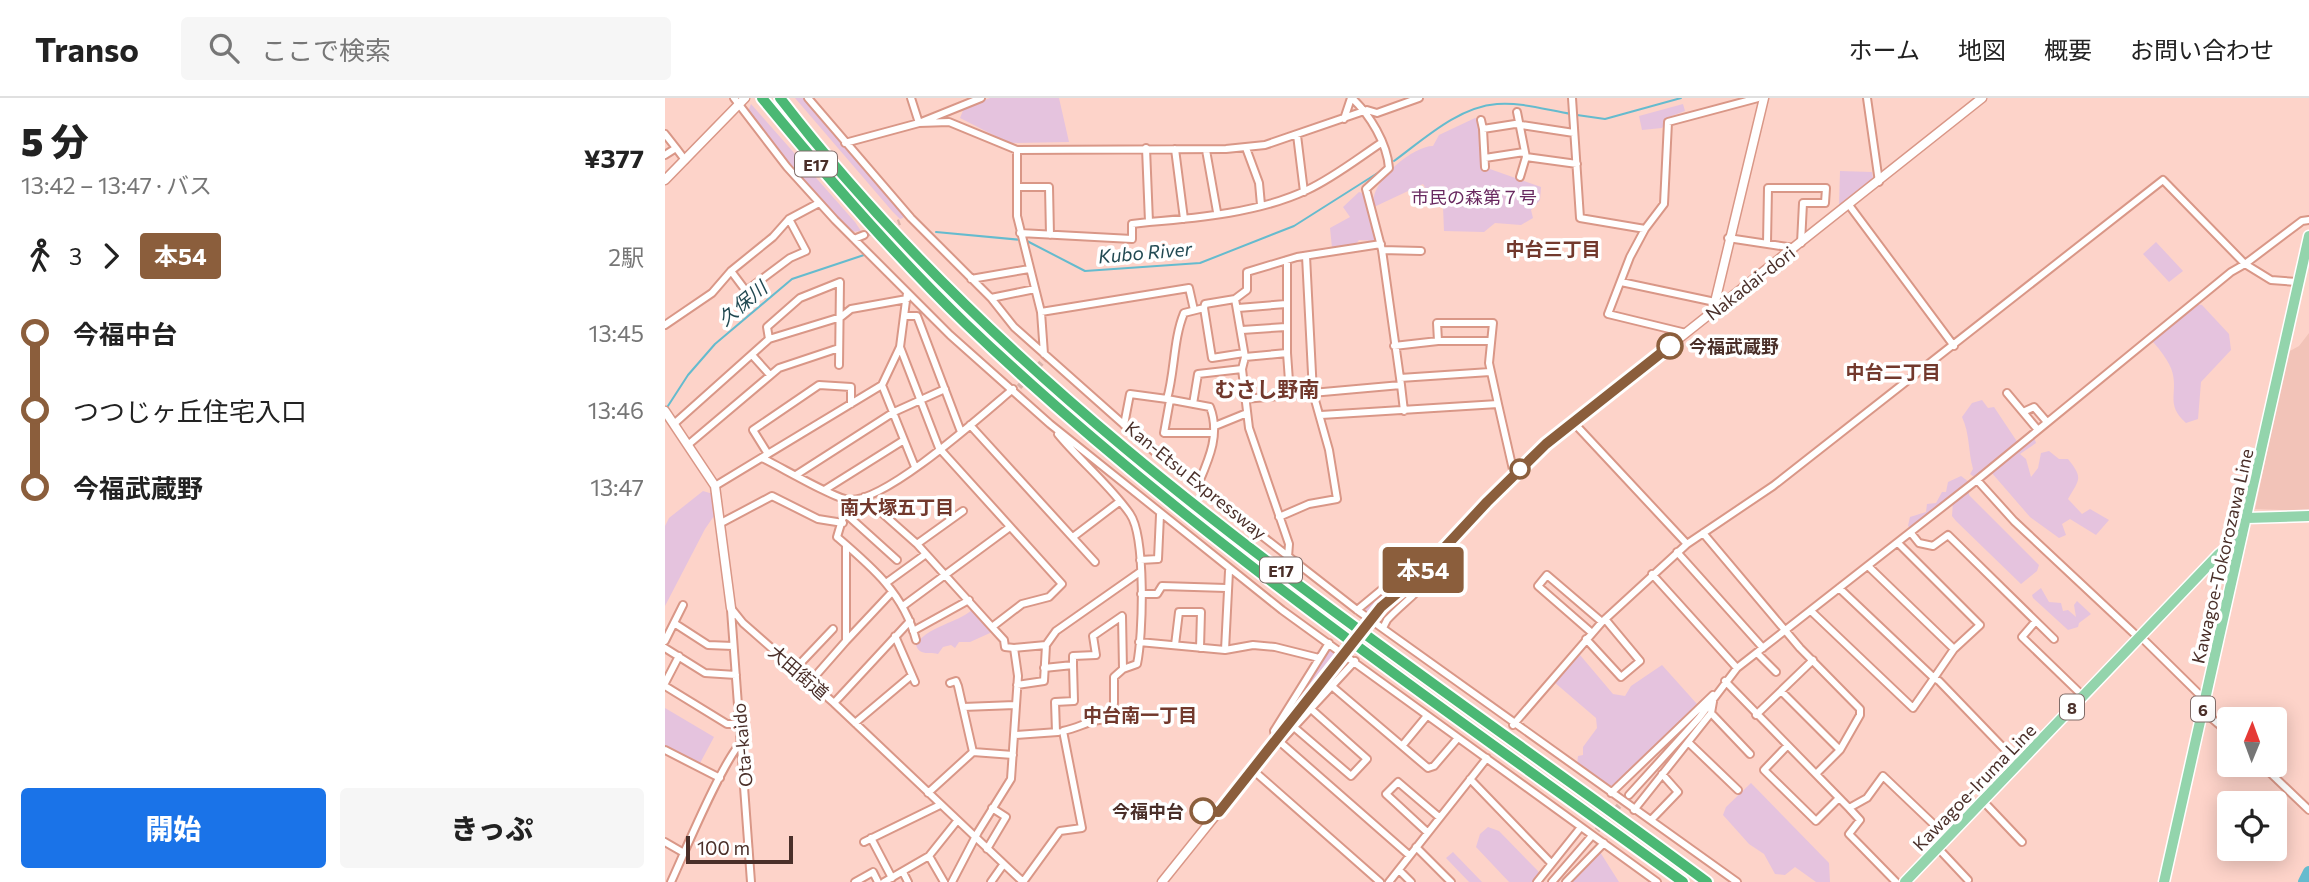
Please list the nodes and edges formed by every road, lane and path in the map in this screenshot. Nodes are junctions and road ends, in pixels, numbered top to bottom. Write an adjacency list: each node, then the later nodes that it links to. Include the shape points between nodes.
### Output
1 (762, 98): 326 (highway, Kan-Etsu Expressway / E17, via 923,281 1103,447 1281,589)
2 (780, 98): 327 (highway, Kan-Etsu Expressway / E17, via 932,269 1093,419 1303,587)
3 (808, 98): 25 (street)
4 (911, 98): 19 (street)
5 (981, 98): 19 (street)
6 (1352, 98): 15 (street); 17 (street)
7 (1419, 98): 14 (street)
8 (1572, 98): 22 (street)
9 (1758, 98): 54 (street, via 1668,122 1664,204)
10 (1764, 98): 59 (street)
11 (1867, 98): 41 (street)
12 (1982, 98): 41 (street, Nakadai-dori)
13 (739, 100): 36 (street); 44 (street)
14 (1398, 102): 15 (street, via 1377,113)
15 (1367, 110): 17 (street); 26 (street)
16 (1517, 112): 20 (street)
17 (1345, 119): 24 (street)
18 (1481, 120): 21 (street)
19 (919, 123): 25 (street); 30 (street, via 956,124)
20 (1519, 126): 21 (street); 22 (street); 34 (street)
21 (1483, 130): 35 (street)
22 (1574, 133): 37 (street)
23 (665, 134): 27 (street)
24 (1297, 135): 29 (street); 43 (street)
25 (845, 144): 48 (street)
26 (1381, 144): 43 (street); 63 (street, via 1389,168 1366,189)
27 (676, 148): 33 (street); 36 (street)
28 (1146, 148): 30 (street); 31 (street); 53 (street)
29 (1247, 148): 32 (street); 45 (street)
30 (1017, 149): 42 (street)
31 (1175, 149): 32 (street); 50 (street)
32 (1206, 150): 47 (street)
33 (665, 155)
34 (1525, 155): 35 (street); 37 (street); 39 (street)
35 (1485, 158): 38 (street)
36 (685, 160): 40 (street)
37 (1577, 164): 54 (street, via 1580,218)
38 (1485, 167)
39 (1520, 177)
40 (665, 180)
41 (1879, 182): 46 (street, Nakadai-dori)
42 (1018, 187): 55 (street); 57 (street, via 1049,187)
43 (1304, 192): 45 (street)
44 (819, 203): 49 (street); 60 (street)
45 (1262, 205): 47 (street)
46 (1849, 205): 62 (street, Nakadai-dori); 93 (street)
47 (1217, 212): 50 (street)
48 (911, 218): 52 (street); 71 (street)
49 (789, 219): 70 (street); 70 (street, via 806,251 746,291)
50 (1184, 219): 53 (street)
51 (2309, 220): 68 (street)
52 (900, 222)
53 (1149, 222): 57 (street, via 1132,224 1132,239)
54 (1645, 229): 72 (street)
55 (1020, 233): 57 (street); 69 (street)
56 (864, 235): 60 (street)
57 (1050, 235)
58 (2309, 236): 65 (main road, Kawagoe-Tokorozawa Line / 6)
59 (1728, 238): 61 (street); 79 (street)
60 (854, 239): 75 (street)
61 (1767, 243): 62 (street); 62 (street, via 1768,188 1826,188 1825,203 1803,204)
62 (1798, 245): 79 (street, Nakadai-dori)
63 (1381, 247): 64 (street); 66 (street); 94 (street)
64 (1421, 251)
65 (2306, 255): 73 (main road, Kawagoe-Tokorozawa Line / 6)
66 (1306, 256): 67 (street); 111 (street)
67 (1287, 260): 77 (street, via 1247,272 1247,290); 78 (street)
68 (2245, 264): 73 (street, via 2271,280); 93 (street, via 2164,180); 126 (street)
69 (1029, 269): 71 (street); 74 (street)
70 (731, 271): 86 (street, via 712,293)
71 (971, 279): 76 (street)
72 (1621, 282): 79 (street); 89 (street, via 1608,313)
73 (2297, 282): 153 (main road, Kawagoe-Tokorozawa Line / 6)
74 (1035, 289): 76 (street); 83 (street)
75 (907, 296): 84 (street); 85 (street, via 851,309); 110 (street)
76 (991, 298): 100 (street)
77 (1235, 299): 80 (street); 81 (street)
78 (1286, 303): 81 (street); 87 (street)
79 (1716, 305): 89 (street, Nakadai-dori)
80 (1203, 308): 82 (street); 101 (street)
81 (1238, 308): 88 (street)
82 (1194, 310): 83 (street, via 1189,288); 115 (street, via 1184,313 1179,325)
83 (1041, 312): 100 (street)
84 (906, 316): 95 (street); 109 (street, via 917,316)
85 (841, 317): 90 (street); 90 (street, via 840,282 800,298 767,327); 96 (street)
86 (665, 325)
87 (1286, 327): 88 (street); 97 (street)
88 (1242, 330): 99 (street)
89 (1686, 333): 127 (street, Nakadai-dori)
90 (769, 338): 98 (street)
91 (1438, 341): 92 (street); 92 (street, via 1437,323 1493,323); 94 (street)
92 (1491, 341): 104 (street)
93 (1954, 345): 157 (street, via 1773,486)
94 (1394, 346): 107 (street)
95 (899, 347): 108 (street); 116 (street)
96 (839, 348): 102 (street); 106 (street)
97 (1287, 354): 99 (street); 113 (street)
98 (752, 355): 106 (street); 125 (street)
99 (1244, 355): 101 (street); 103 (street)
100 (1045, 357): 129 (street)
101 (1212, 358): 105 (street)
102 (839, 365)
103 (1242, 369): 105 (street); 114 (street)
104 (1490, 372): 107 (street); 119 (street)
105 (1213, 374): 118 (street, via 1198,373)
106 (770, 375): 135 (street)
107 (1400, 382): 111 (street); 120 (street)
108 (882, 384): 117 (street); 121 (street)
109 (945, 389): 116 (street); 133 (street)
110 (1015, 389): 128 (street); 130 (street)
111 (1313, 393): 113 (street); 124 (street)
112 (2007, 393): 122 (street)
113 (1290, 395): 114 (street)
114 (1245, 399): 123 (street)
115 (1168, 400): 118 (street); 129 (street, via 1130,394); 131 (street, via 1164,433)
116 (920, 401): 121 (street); 136 (street)
117 (851, 404): 137 (street); 137 (street, via 851,387 819,385 753,430)
118 (1193, 404): 131 (street, via 1211,407)
119 (1498, 404): 120 (street); 139 (street)
120 (1404, 411): 124 (street)
121 (894, 412): 134 (street); 140 (street)
122 (2023, 412): 126 (street, via 2034,407); 132 (street)
123 (1247, 414): 131 (street); 152 (street)
124 (1321, 415): 152 (street, via 1337,499 1309,504)
125 (670, 417): 135 (street)
126 (2047, 422): 132 (street)
127 (1574, 423): 139 (street, Nakadai-dori); 163 (street)
128 (970, 425): 133 (street); 160 (street)
129 (1124, 425): 143 (street)
130 (1053, 426): 147 (street); 150 (street)
131 (1214, 430): 143 (street, via 1212,453)
132 (2038, 430): 141 (street)
133 (961, 432): 136 (street)
134 (904, 440): 138 (street); 144 (street)
135 (689, 444): 142 (street)
136 (939, 448): 138 (street); 156 (street)
137 (765, 456): 140 (street); 142 (street)
138 (915, 467): 145 (street, via 880,492)
139 (1514, 474): 166 (street, Nakadai-dori)
140 (796, 475): 144 (street)
141 (1977, 481): 158 (street); 199 (street)
142 (715, 486): 154 (street)
143 (1197, 487): 168 (street)
144 (826, 489): 146 (street)
145 (864, 497): 146 (street); 162 (street)
146 (848, 500): 149 (street)
147 (1119, 502): 160 (street); 170 (street, via 1133,519)
148 (963, 511): 162 (street)
149 (846, 514): 155 (street); 169 (street)
150 (1160, 515): 170 (street, via 1158,559); 173 (street)
151 (2309, 516): 153 (main road)
152 (1279, 517): 168 (street, via 1289,544)
153 (2247, 517): 159 (main road, Kawagoe-Tokorozawa Line / 6)
154 (721, 523): 155 (street, via 772,496 818,519); 185 (street)
155 (843, 523): 164 (street, via 837,537)
156 (1010, 527): 176 (street); 192 (street, via 1062,584 1049,597 1022,604)
157 (1703, 533): 163 (street); 195 (street)
158 (1911, 533): 161 (street); 190 (street, via 1919,543 1933,546 1948,534)
159 (2242, 535): 199 (main road, Kawagoe-Iruma Line / 8); 237 (main road, Kawagoe-Tokorozawa Line / 6)
160 (1073, 537): 171 (street)
161 (1898, 543): 172 (street); 213 (street, via 1980,625)
162 (917, 544): 167 (street)
163 (1687, 544): 165 (street)
164 (846, 545): 177 (street, via 866,559); 204 (street)
165 (1677, 552): 175 (street); 215 (street)
166 (1439, 553): 186 (street, via 1415,562); 193 (street, via 1428,580); 250 (street, Nakadai-dori, bridge, via 1381,607)
167 (926, 554): 176 (street); 177 (street)
168 (1288, 557): 186 (street)
169 (897, 560)
170 (1140, 560): 174 (street)
171 (1095, 562)
172 (1868, 566): 179 (street); 213 (street)
173 (1229, 571): 178 (street); 206 (street)
174 (1140, 572): 181 (street); 207 (street, via 1056,631)
175 (1652, 574): 188 (street); 222 (street)
176 (946, 575): 182 (street); 184 (street)
177 (886, 583): 180 (street)
178 (1226, 588): 181 (street, via 1162,586 1157,594); 214 (street)
179 (1839, 588): 187 (street); 227 (street)
180 (892, 592): 184 (street); 204 (street)
181 (1141, 594): 205 (street)
182 (969, 600): 192 (street); 196 (street)
183 (683, 605): 191 (street)
184 (903, 606): 189 (street)
185 (731, 608): 209 (street, Ota-kaido); 223 (street, 大田街道)
186 (1357, 610): 193 (street)
187 (1811, 611): 195 (street); 227 (street, via 1913,708)
188 (1603, 620): 197 (street); 197 (street, via 1547,575 1538,586); 200 (street, via 1640,661 1621,677)
189 (910, 621): 196 (street); 198 (street)
190 (2035, 622): 201 (street); 236 (street, via 2022,637)
191 (674, 623): 203 (street); 209 (street, via 708,645)
192 (992, 626): 211 (street, via 1005,647)
193 (1383, 628): 249 (street)
194 (833, 629): 223 (street)
195 (1787, 629): 215 (street); 218 (street)
196 (913, 631): 202 (street)
197 (1592, 633): 200 (street)
198 (895, 636): 238 (street); 246 (street, via 913,678)
199 (2139, 637): 236 (main road, Kawagoe-Iruma Line / 8); 237 (street)
200 (1587, 639): 249 (street)
201 (2054, 639)
202 (916, 640)
203 (665, 641)
204 (846, 641): 229 (street)
205 (1139, 642): 208 (street); 224 (street, via 1137,664)
206 (1329, 643): 217 (street); 219 (street)
207 (1046, 645): 211 (street); 221 (street)
208 (1175, 645): 212 (street); 212 (street, via 1179,611 1201,612)
209 (733, 646): 226 (street, Ota-kaido)
210 (665, 648): 216 (street)
211 (1014, 648): 232 (street)
212 (1200, 648): 214 (street)
213 (1954, 649): 227 (street)
214 (1225, 650): 217 (street, via 1253,645)
215 (1760, 650): 222 (street); 225 (street)
216 (679, 656): 226 (street, via 705,673); 231 (street)
217 (1319, 658): 255 (street, via 1274,731)
218 (1812, 660): 234 (street); 260 (street, via 1860,709)
219 (1355, 661): 233 (street); 245 (street)
220 (1073, 665): 221 (street); 224 (street, via 1073,656 1096,654 1093,636 1122,616); 251 (street, via 1074,701 1055,702)
221 (1044, 668): 232 (street, via 1044,681)
222 (1737, 668): 228 (street)
223 (795, 669): 229 (street, 大田街道)
224 (1123, 669): 251 (street, via 1114,677 1110,719 1091,719 1080,728)
225 (1776, 672)
226 (736, 676): 248 (street, Ota-kaido)
227 (1934, 678): 265 (street)
228 (1725, 681): 235 (street); 244 (street)
229 (810, 682): 238 (street, 大田街道)
230 (950, 683): 240 (street, via 956,681)
231 (665, 684): 248 (street, via 726,724)
232 (1017, 685): 239 (street)
233 (1333, 688): 241 (street); 257 (street)
234 (1781, 691): 244 (street); 260 (street)
235 (1714, 694): 243 (street); 274 (street); 275 (street, via 1699,718)
236 (2083, 696): 265 (main road, Kawagoe-Iruma Line / 8)
237 (2205, 700): 242 (main road, Kawagoe-Tokorozawa Line / 6)
238 (834, 703): 246 (street, 大田街道)
239 (1015, 705): 240 (street); 252 (street)
240 (963, 707): 261 (street)
241 (1311, 709): 250 (street); 250 (street, via 1367,759 1351,776)
242 (2203, 711): 247 (street); 308 (main road, Kawagoe-Tokorozawa Line / 6)
243 (1711, 713): 256 (street); 262 (street)
244 (1756, 715): 258 (street)
245 (1426, 716): 253 (street); 257 (street)
246 (855, 723): 273 (street, 大田街道)
247 (2217, 723)
248 (742, 724): 254 (street, Ota-kaido)
249 (1513, 725): 274 (street)
250 (1291, 727): 255 (street, Nakadai-dori)
251 (1060, 732): 252 (street); 316 (street, via 1082,828 1060,831)
252 (1015, 735): 263 (street)
253 (1458, 738): 257 (street, via 1428,768); 264 (street)
254 (743, 741): 270 (street); 309 (street, Ota-kaido)
255 (1278, 742): 266 (street, Nakadai-dori); 298 (street)
256 (1688, 743): 267 (street); 272 (street)
257 (1402, 746)
258 (1787, 746): 268 (street); 276 (street, via 1764,769 1816,821)
259 (665, 750): 270 (street)
260 (1840, 750): 268 (street)
261 (972, 752): 263 (street); 273 (street)
262 (1750, 754)
263 (1013, 755): 279 (street, via 1011,779)
264 (1487, 758): 271 (street); 286 (street)
265 (2018, 763): 277 (main road, Kawagoe-Iruma Line / 8)
266 (1254, 771): 317 (street, Nakadai-dori); 318 (street)
267 (1662, 774): 281 (street); 284 (street, via 1678,792)
268 (1816, 774): 276 (street)
269 (2275, 777): 282 (street)
270 (720, 778): 297 (street)
271 (1470, 779): 283 (street); 300 (street)
272 (1738, 790)
273 (928, 793): 278 (street, 大田街道)
274 (1611, 793): 281 (street)
275 (1629, 795)
276 (1839, 798): 280 (street)
277 (1983, 801): 288 (main road, Kawagoe-Iruma Line / 8); 292 (street)
278 (940, 805): 285 (street, 大田街道); 304 (street, via 867,840)
279 (992, 808): 289 (street); 296 (street, via 1006,817)
280 (1849, 808): 288 (street, via 1867,797 1883,776); 329 (street, via 1860,820 1849,834)
281 (1634, 810): 284 (street)
282 (2309, 810)
283 (1439, 817): 287 (street); 287 (street, via 1398,782 1386,794)
284 (1651, 820): 328 (street)
285 (957, 821): 289 (street, 大田街道); 299 (street)
286 (1581, 827): 293 (street); 300 (street)
287 (1427, 832): 294 (street)
288 (1947, 837): 295 (main road, Kawagoe-Iruma Line / 8)
289 (975, 838): 296 (street, 大田街道); 307 (street)
290 (1590, 838): 323 (street)
291 (665, 842): 297 (street)
292 (2022, 842)
293 (1604, 843): 324 (street); 325 (street)
294 (1416, 847): 298 (street); 321 (street)
295 (1937, 847): 306 (street); 330 (main road, Kawagoe-Iruma Line / 8)
296 (987, 849): 301 (street, 大田街道)
297 (684, 853): 305 (street)
298 (1409, 855): 302 (street)
299 (929, 856): 303 (street); 314 (street)
300 (1551, 863): 322 (street)
301 (1003, 865): 315 (street); 316 (street, 大田街道)
302 (1399, 870): 319 (street); 320 (street)
303 (903, 872): 304 (street); 313 (street)
304 (892, 877): 312 (street)
305 (669, 879)
306 (1968, 880)
307 (954, 881)
308 (2166, 881)
309 (751, 882)
310 (855, 882): 311 (street, via 873,872)
311 (878, 882)
312 (884, 882)
313 (908, 882)
314 (944, 882)
315 (991, 882)
316 (1023, 882)
317 (1162, 882)
318 (1380, 882)
319 (1389, 882)
320 (1411, 882)
321 (1451, 882)
322 (1537, 882)
323 (1552, 882)
324 (1566, 882)
325 (1657, 882)
326 (1683, 882)
327 (1706, 882)
328 (1737, 882)
329 (1896, 882)
330 (1905, 882)

